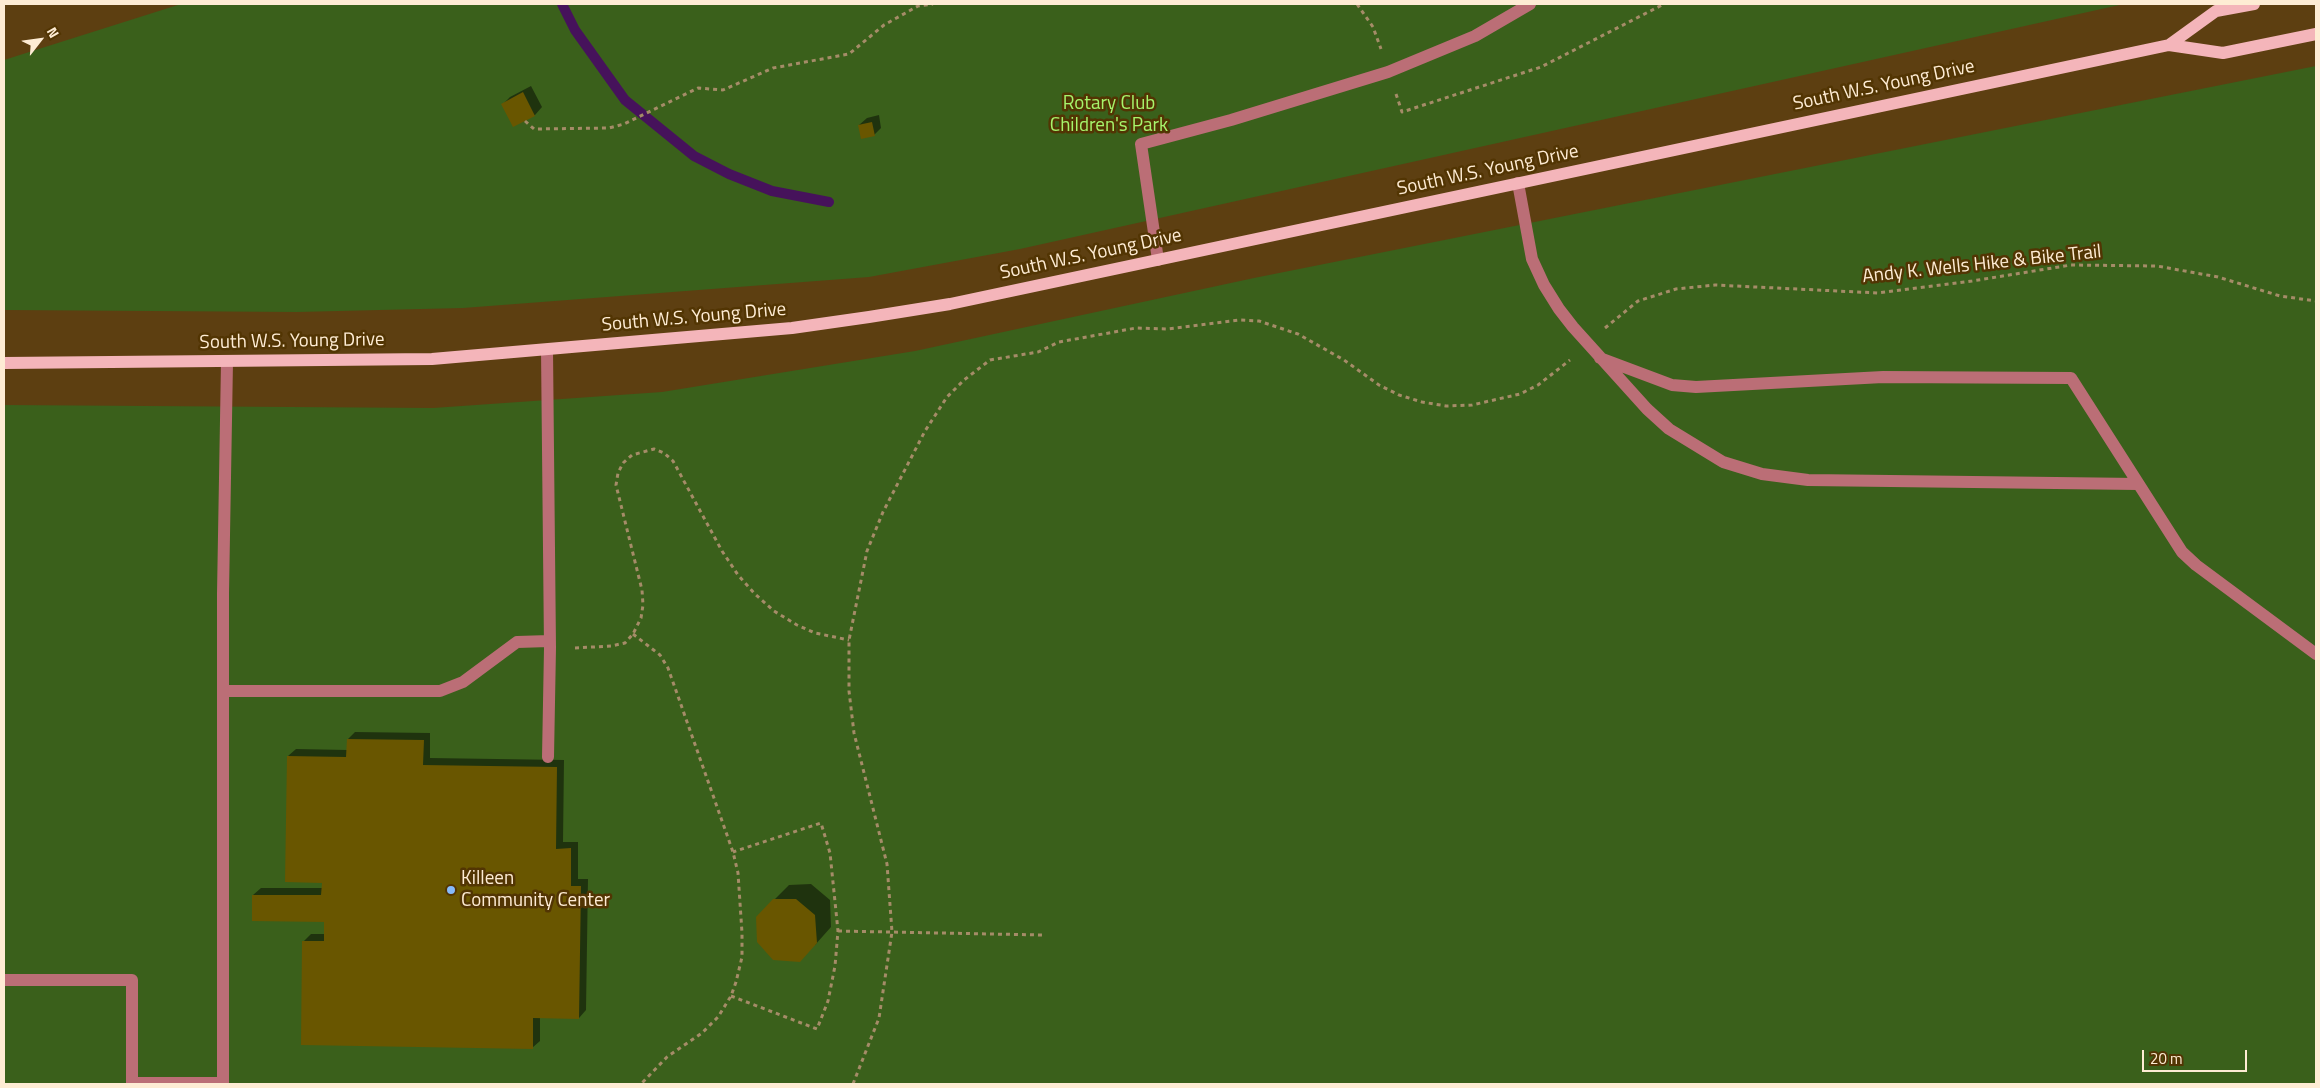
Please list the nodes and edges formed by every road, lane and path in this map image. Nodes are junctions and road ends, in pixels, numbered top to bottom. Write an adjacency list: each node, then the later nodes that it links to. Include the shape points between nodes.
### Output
1 (933, 4): 10 (path, via 918,6 884,25 849,54 773,68 723,90 698,88 624,124 609,128 534,129)
2 (1357, 4): 8 (path, via 1373,27)
3 (1530, 4): 12 (lane, via 1476,36 1388,72 1140,144)
4 (1664, 4): 9 (path, via 1541,67 1402,112)
5 (2254, 4): 7 (main road, South W.S. Young Drive, via 2216,12)
6 (2316, 34): 7 (main road, South W.S. Young Drive, via 2223,54)
7 (2169, 44): 11 (main road, South W.S. Young Drive)
8 (1383, 54)
9 (1394, 89)
10 (524, 121)
11 (1518, 183): 12 (main road, South W.S. Young Drive); 17 (lane, via 1532,259 1559,309)
12 (1158, 260): 15 (main road, South W.S. Young Drive, via 950,304 869,317 792,328)
13 (2316, 301): 14 (path, Andy K. Wells Hike & Bike Trail, via 2280,296 2218,277 2157,266 2071,265 1878,293 1715,285 1676,289 1638,301)
14 (1601, 332)
15 (547, 350): 18 (main road, South W.S. Young Drive, via 432,359); 23 (lane)
16 (1575, 356): 22 (path, via 1538,385 1520,394 1472,405 1446,406 1399,395 1298,334 1259,321 1240,320 1167,329 1136,328 1059,342 1038,352 990,360 947,397 906,465 868,551)
17 (1600, 358): 20 (lane, via 1669,429 1723,462 1762,474 1808,480); 20 (lane, via 1672,385 1696,387 1883,377 2070,378)
18 (227, 362): 19 (main road, South W.S. Young Drive); 25 (lane)
19 (4, 363)
20 (2138, 484): 24 (lane, via 2182,552)
21 (633, 634): 22 (path, via 641,618 642,590 616,486 618,473 632,455 654,450 673,461 722,551 754,594 796,625 815,633); 23 (path, via 624,642 611,646); 27 (path, via 660,655 668,668)
22 (849, 640): 29 (path, via 849,691 854,733 887,864)
23 (550, 645): 25 (lane, via 516,642 463,682 440,691); 26 (lane)
24 (2316, 654)
25 (223, 691): 31 (lane, via 223,1083 132,1083 132,980)
26 (548, 757)
27 (733, 852): 28 (path, via 820,823 830,854); 32 (path, via 741,900 742,956)
28 (838, 931): 29 (path); 32 (path, via 828,1001 817,1029)
29 (892, 932): 30 (path); 34 (path, via 879,1018)
30 (1042, 935)
31 (4, 980)
32 (731, 996): 33 (path, via 718,1017 702,1033 667,1057)
33 (641, 1084)
34 (853, 1084)

